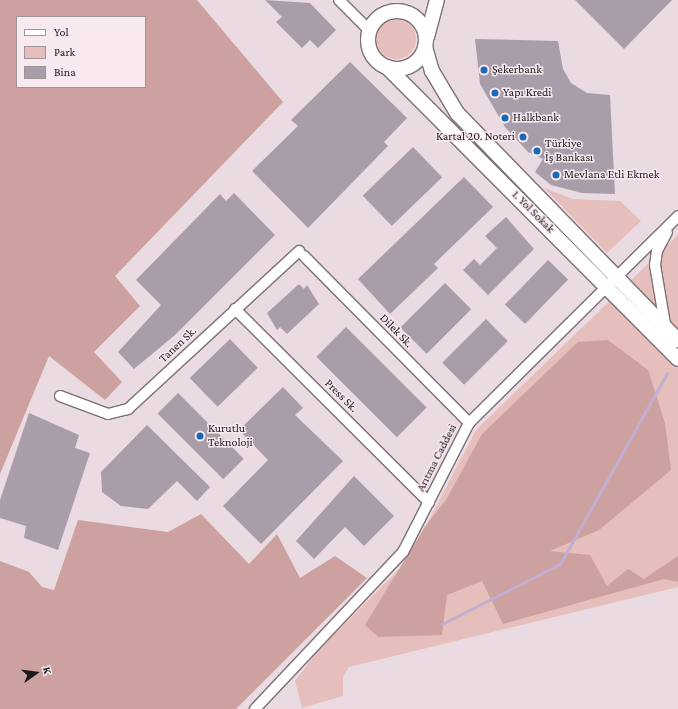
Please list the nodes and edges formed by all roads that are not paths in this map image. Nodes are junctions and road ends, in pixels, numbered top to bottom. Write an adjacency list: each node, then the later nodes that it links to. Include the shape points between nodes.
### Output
1 (338, 0): 5 (street)
2 (403, 0): 4 (main road)
3 (437, 0): 6 (main road)
4 (384, 14): 5 (main road); 6 (main road, 1. Yol Sokak, via 393,11 410,14 423,27)
5 (370, 31): 7 (main road, 1. Yol Sokak, via 373,56)
6 (426, 44): 7 (main road, via 414,63 396,69); 10 (main road, 1. Yol Sokak, via 432,71 458,113)
7 (387, 67): 11 (main road, 1. Yol Sokak)
8 (677, 217): 10 (street, Arıtma Caddesi); 13 (street, via 661,240 655,265)
9 (302, 254): 12 (street, Tanen Sk.); 17 (street, Dilek Sk.)
10 (617, 276): 11 (street, Arıtma Caddesi); 13 (main road, 1. Yol Sokak)
11 (607, 287): 15 (main road, 1. Yol Sokak); 17 (street, Arıtma Caddesi)
12 (235, 309): 16 (street, Tanen Sk., via 128,409 108,414); 18 (street, Press Sk.)
13 (666, 328): 14 (main road, 1. Yol Sokak)
14 (678, 340)
15 (678, 359)
16 (60, 396)
17 (469, 423): 18 (street, Arıtma Caddesi)
18 (429, 502): 19 (street, Arıtma Caddesi, via 404,552 378,583)
19 (255, 709)

